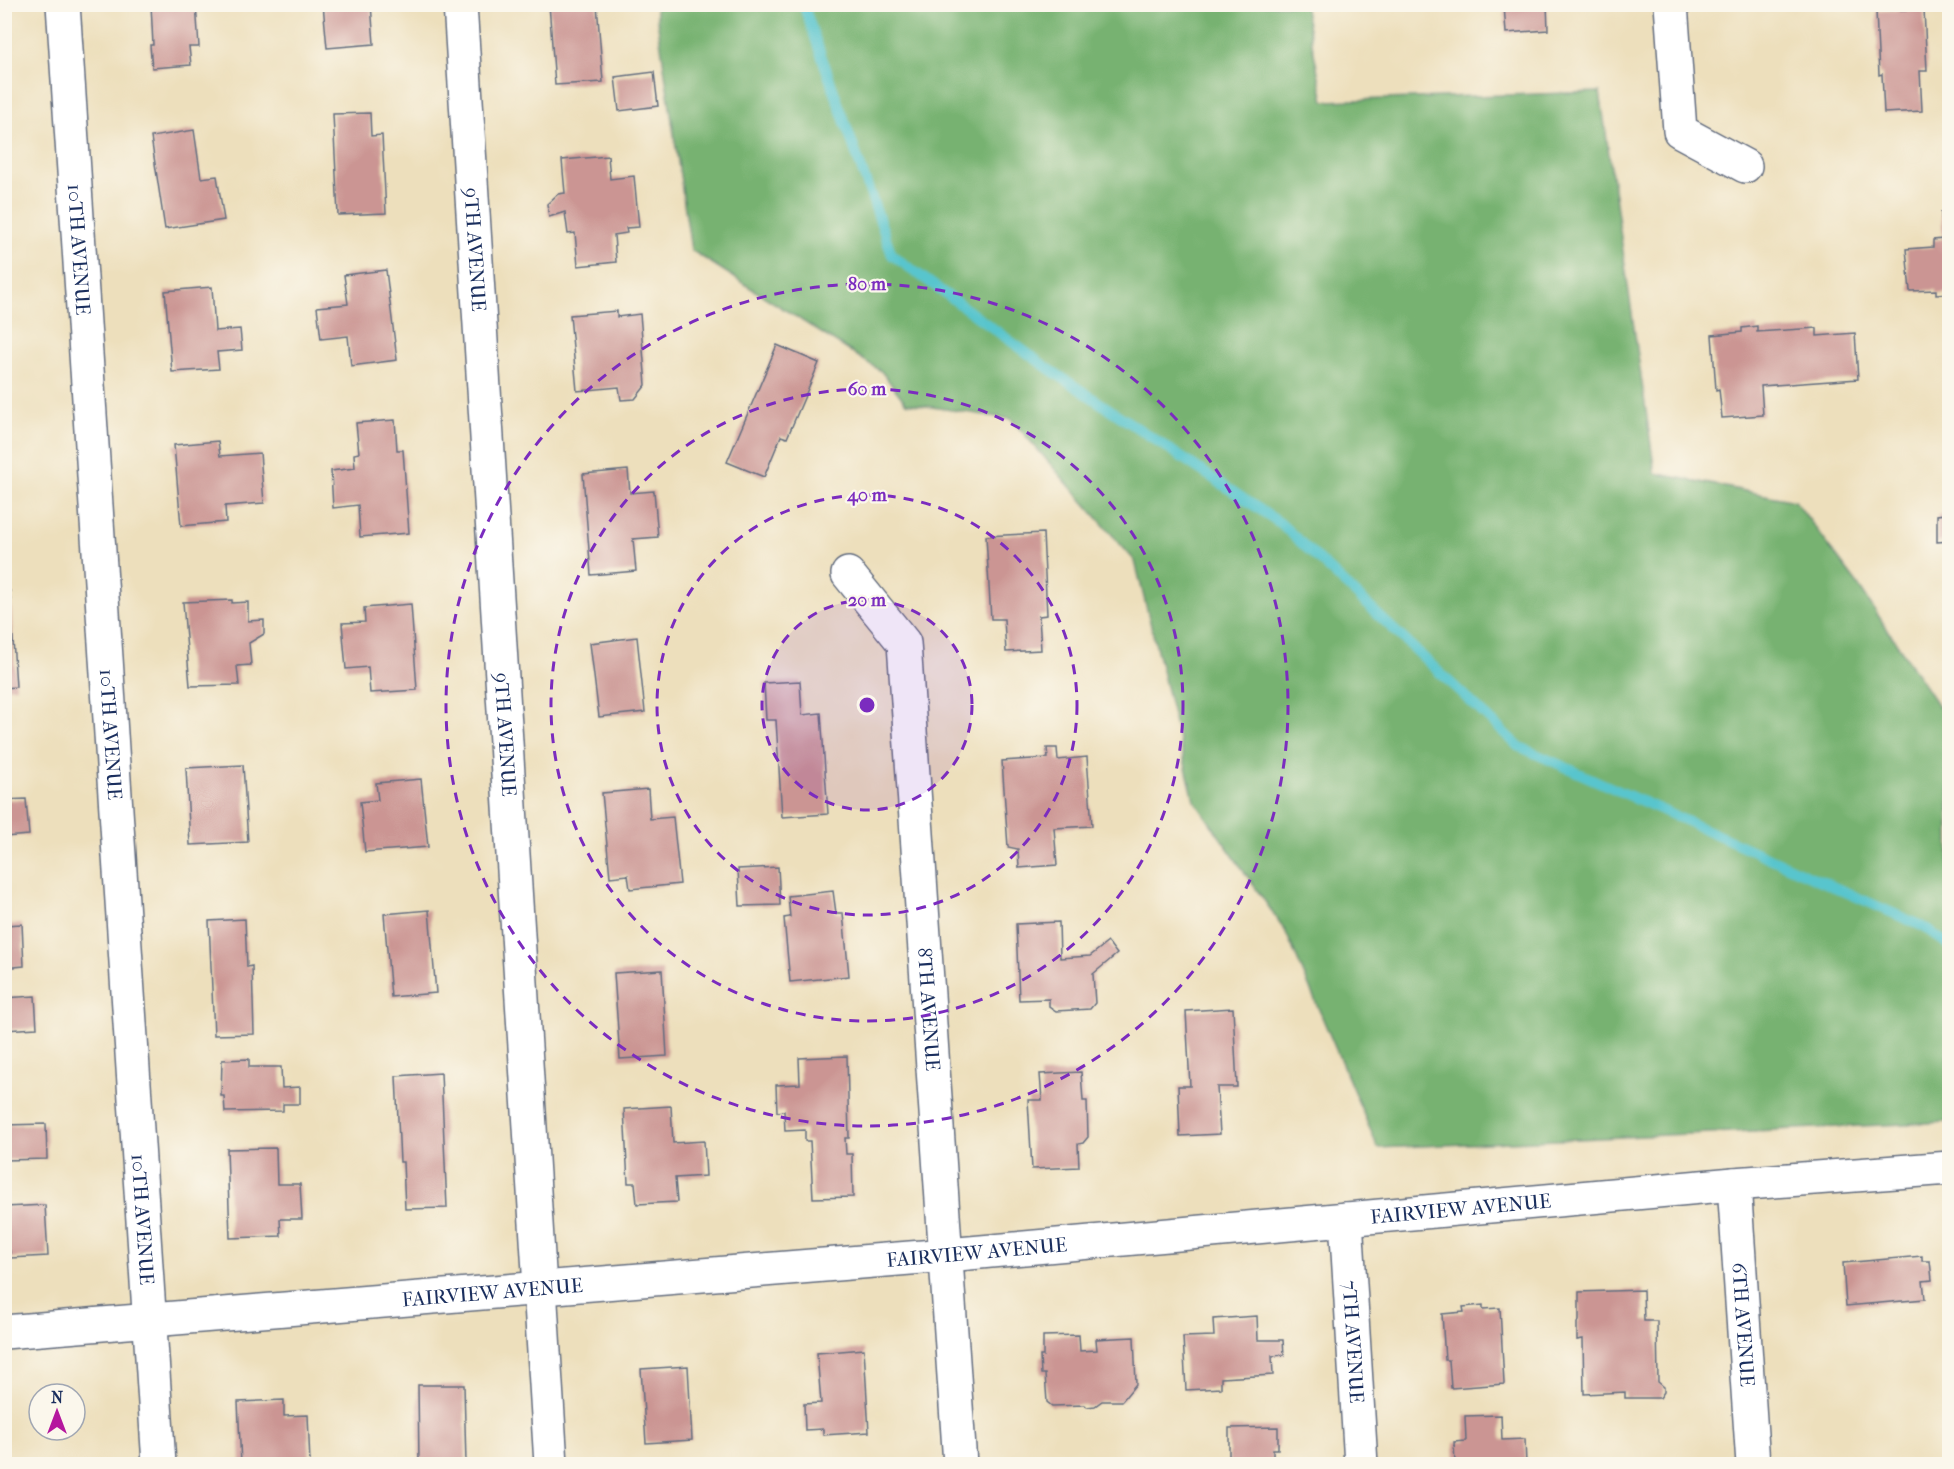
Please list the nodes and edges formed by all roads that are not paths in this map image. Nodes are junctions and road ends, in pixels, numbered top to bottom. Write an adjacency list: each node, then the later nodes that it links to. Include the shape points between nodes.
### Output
1 (63, 4): 11 (street, 10TH AVENUE)
2 (460, 4): 10 (street, 9TH AVENUE)
3 (1671, 4): 4 (street, via 1680,131)
4 (1745, 166)
5 (848, 574): 9 (street, 8TH AVENUE, via 904,643)
6 (1950, 1168): 7 (street, FAIRVIEW AVENUE)
7 (1734, 1184): 8 (street, FAIRVIEW AVENUE); 17 (street, 6TH AVENUE)
8 (1346, 1219): 9 (street, FAIRVIEW AVENUE); 16 (street, 7TH AVENUE)
9 (947, 1255): 10 (street, FAIRVIEW AVENUE); 15 (street, 8TH AVENUE)
10 (540, 1288): 11 (street, FAIRVIEW AVENUE); 14 (street, 9TH AVENUE)
11 (148, 1319): 12 (street, FAIRVIEW AVENUE); 13 (street, 10TH AVENUE)
12 (4, 1332)
13 (159, 1464)
14 (551, 1464)
15 (960, 1464)
16 (1361, 1464)
17 (1753, 1464)

